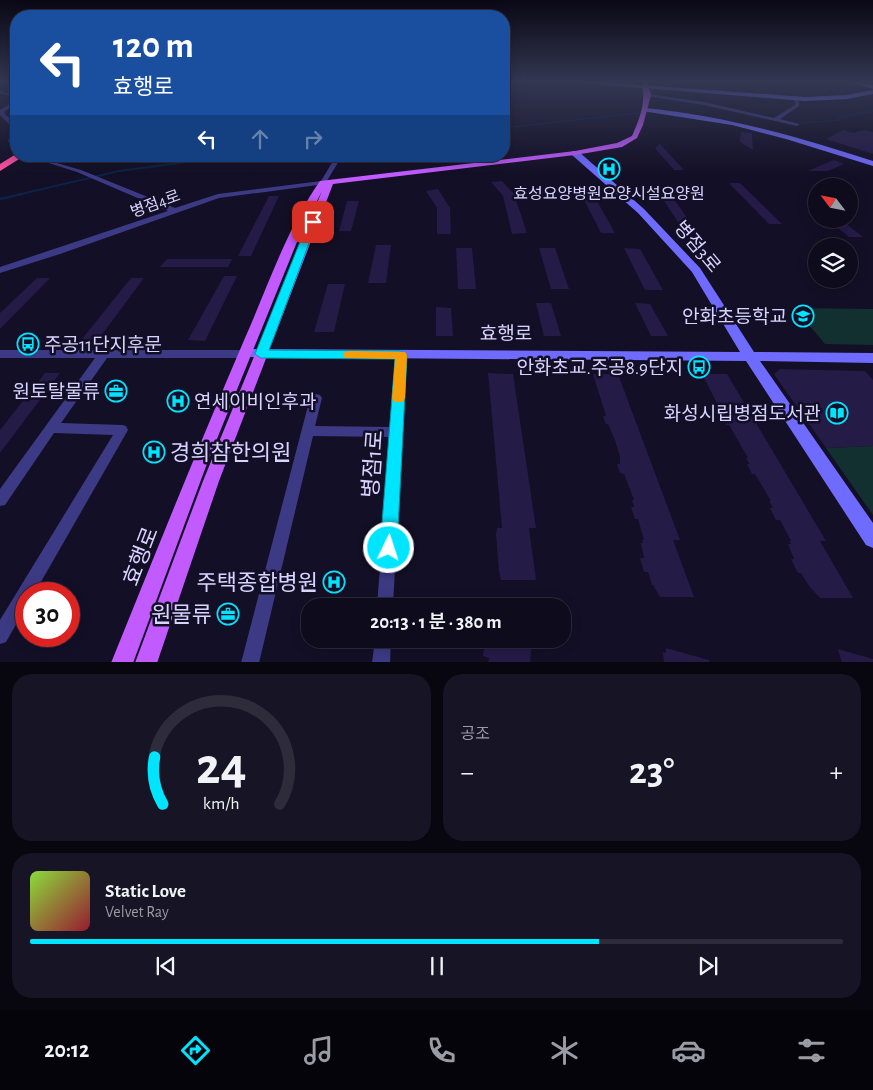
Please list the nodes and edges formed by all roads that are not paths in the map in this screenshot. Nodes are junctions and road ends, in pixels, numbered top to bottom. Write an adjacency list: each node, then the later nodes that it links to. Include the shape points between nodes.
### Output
1 (2, 112): 7 (street)
2 (644, 112): 9 (main road, via 635,137 619,145)
3 (672, 112): 15 (street, via 741,124)
4 (738, 112): 6 (street)
5 (787, 112): 6 (street)
6 (774, 120): 8 (street)
7 (10, 122)
8 (797, 124)
9 (575, 153): 10 (main road); 23 (street, 병점3로, via 641,211 696,270)
10 (510, 161)
11 (50, 162): 17 (street)
12 (337, 162): 16 (street)
13 (342, 162): 16 (street)
14 (498, 162): 16 (main road)
15 (873, 164)
16 (327, 182): 17 (street, 병점4로, via 218,196); 20 (main road, 효행로)
17 (175, 211): 18 (street, 병점4로)
18 (0, 270)
19 (0, 354): 21 (street, 효행로)
20 (253, 354): 21 (street, 효행로); 22 (street, 효행로); 34 (main road, 효행로, via 200,461); 35 (main road, 효행로)
21 (103, 355): 26 (street)
22 (401, 355): 23 (street, 효행로); 28 (street, 병점1로)
23 (751, 358): 24 (street); 30 (street, 병점3로)
24 (873, 358)
25 (316, 398): 27 (street)
26 (51, 428): 29 (street); 32 (street, via 122,430)
27 (308, 431): 28 (street); 36 (street)
28 (396, 432): 31 (street, 병점1로)
29 (0, 500)
30 (873, 539)
31 (386, 598)
32 (0, 636)
33 (382, 648): 37 (street)
34 (122, 662)
35 (146, 662)
36 (250, 662)
37 (381, 662)

